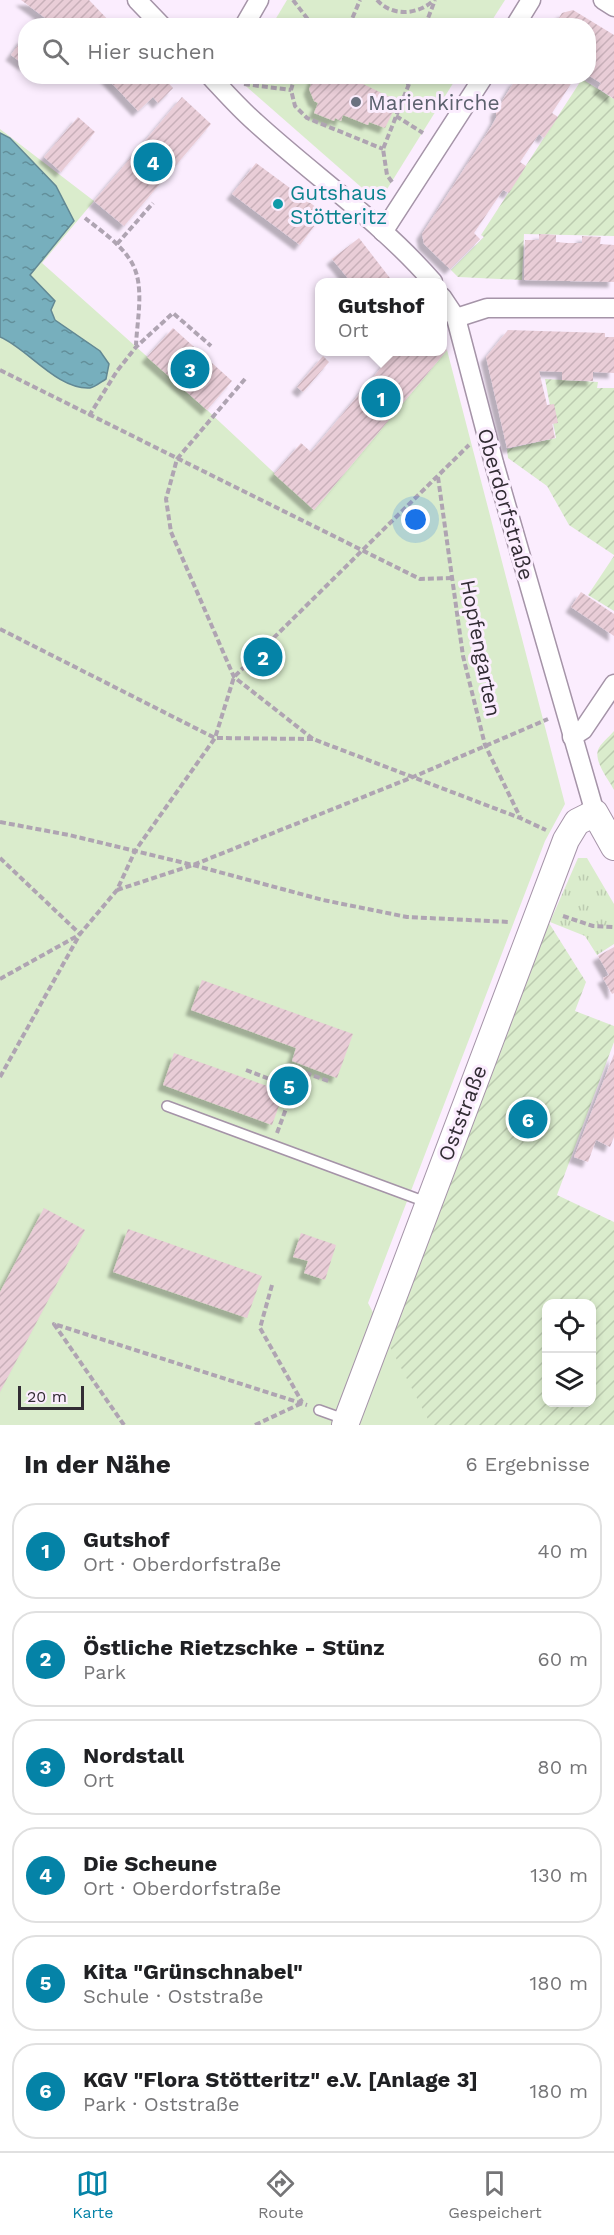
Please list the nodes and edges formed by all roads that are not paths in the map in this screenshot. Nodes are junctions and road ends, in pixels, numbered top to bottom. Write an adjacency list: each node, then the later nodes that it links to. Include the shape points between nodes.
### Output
1 (137, 0): 6 (street)
2 (259, 0): 7 (street)
3 (531, 0): 8 (street)
4 (603, 0): 5 (street)
5 (614, 7)
6 (154, 18)
7 (249, 18)
8 (520, 18)
9 (219, 84): 11 (street, via 256,123)
10 (478, 84): 11 (street)
11 (383, 232): 12 (street)
12 (429, 278)
13 (447, 304): 15 (street, Oberdorfstraße)
14 (614, 308): 15 (street, via 487,308)
15 (456, 318): 17 (street, Oberdorfstraße)
16 (614, 684): 17 (street, via 583,730)
17 (572, 737): 18 (street, Oberdorfstraße)
18 (595, 813): 19 (street); 21 (street, Oststraße, via 577,822 566,840)
19 (614, 847)
20 (167, 1106): 21 (lane)
21 (428, 1203): 23 (street, Oststraße)
22 (319, 1410): 23 (lane)
23 (346, 1423)

